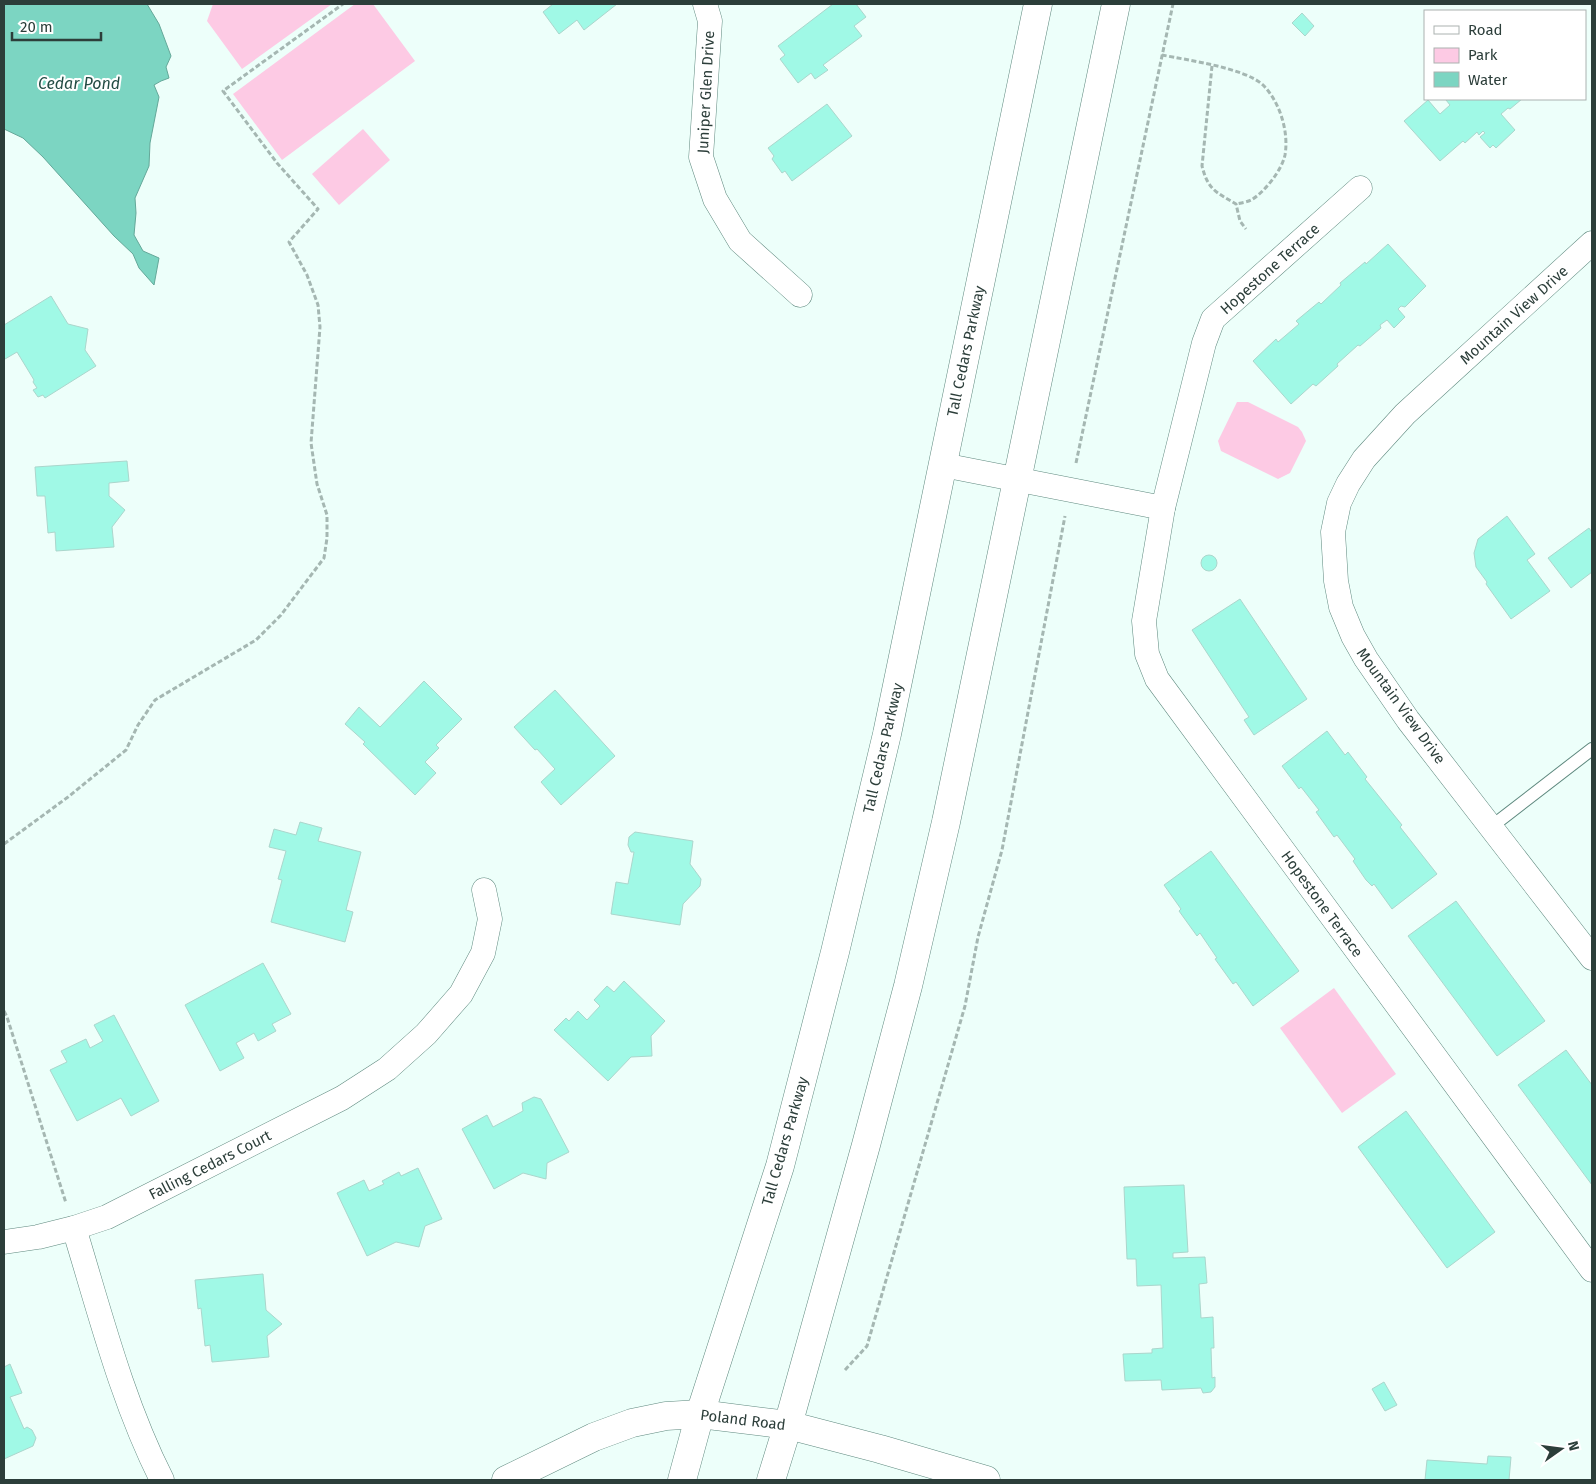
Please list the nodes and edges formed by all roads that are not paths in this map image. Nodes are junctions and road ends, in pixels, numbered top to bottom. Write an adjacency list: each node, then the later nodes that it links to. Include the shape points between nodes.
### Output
1 (705, 4): 6 (street, Juniper Glen Drive, via 710,21 701,157 715,199 740,241)
2 (1038, 4): 7 (main road, Tall Cedars Parkway)
3 (1116, 4): 8 (main road)
4 (1360, 188): 9 (street, Hopestone Terrace, via 1213,319 1204,343)
5 (1592, 243): 11 (street, Mountain View Drive, via 1405,414 1364,459 1339,504 1333,532 1336,581 1341,607 1353,636 1408,720)
6 (800, 295)
7 (942, 465): 8 (street); 17 (main road, Tall Cedars Parkway, via 887,734 835,952 780,1166)
8 (1017, 480): 9 (street); 18 (main road, via 946,822 908,986)
9 (1163, 508): 16 (street, Hopestone Terrace, via 1144,621 1147,654 1157,679)
10 (1592, 749): 11 (lane)
11 (1491, 827): 13 (street, Mountain View Drive)
12 (484, 890): 14 (street, Falling Cedars Court, via 490,919 483,953 461,994 426,1034 387,1069 342,1098 107,1217)
13 (1592, 958)
14 (74, 1228): 15 (street, Falling Cedars Court); 19 (street, via 126,1397)
15 (4, 1242)
16 (1592, 1270)
17 (700, 1414): 18 (main road, Poland Road); 20 (main road, Poland Road, via 632,1423 594,1437); 21 (main road, Tall Cedars Parkway)
18 (788, 1425): 22 (main road); 23 (main road, Poland Road)
19 (162, 1480)
20 (506, 1480)
21 (682, 1480)
22 (771, 1480)
23 (986, 1480)

